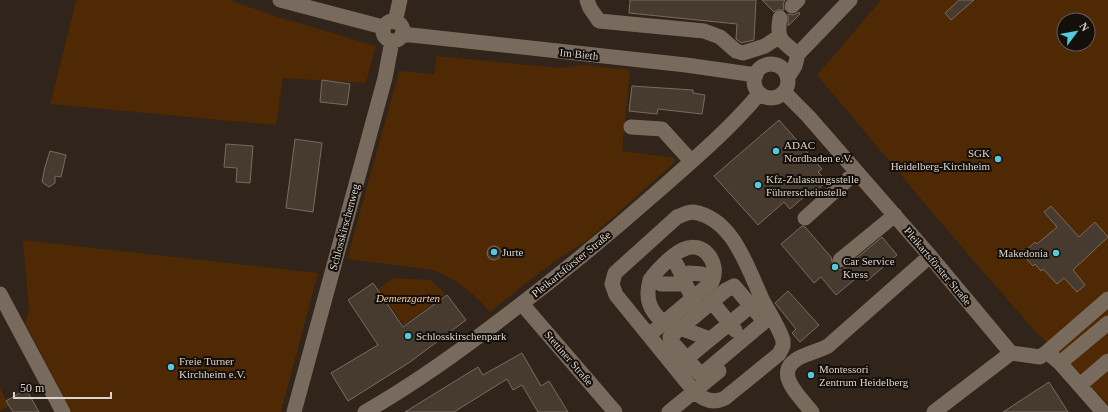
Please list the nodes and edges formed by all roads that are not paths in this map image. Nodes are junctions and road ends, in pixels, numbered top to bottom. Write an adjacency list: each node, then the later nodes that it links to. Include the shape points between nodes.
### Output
1 (280, 0): 6 (street, Im Bieth)
2 (400, 0): 6 (street, Schlosskirschenweg)
3 (587, 0): 7 (street, via 599,21 704,31 720,37 736,51 743,53 765,46)
4 (850, 0): 8 (street)
5 (780, 18): 7 (street)
6 (393, 31): 10 (street, Im Bieth); 52 (street, Schlosskirschenweg, via 385,78)
7 (780, 36): 8 (street, via 781,40)
8 (798, 54): 9 (street); 11 (street, via 795,66)
9 (775, 65): 10 (street, via 764,66); 11 (street, via 781,67)
10 (756, 75): 13 (street, via 755,87)
11 (788, 77): 12 (street)
12 (784, 92): 13 (street, via 775,98); 16 (street, Pleikartsförster Straße)
13 (760, 94): 15 (street, Pleikartsförster Straße)
14 (631, 127): 15 (street, via 662,129)
15 (691, 161): 29 (street, Pleikartsförster Straße, via 629,217)
16 (856, 172): 17 (street, Pleikartsförster Straße); 18 (street)
17 (895, 215): 19 (street, Pleikartsförster Straße); 21 (street)
18 (805, 218)
19 (930, 256): 43 (street, via 828,346 816,353); 44 (street, Pleikartsförster Straße)
20 (672, 258): 23 (street); 26 (street, via 690,247 702,249 711,258 715,267 714,280); 31 (street, via 650,280)
21 (840, 260)
22 (702, 274): 23 (street, via 689,273)
23 (683, 280): 24 (street); 26 (street)
24 (661, 284)
25 (0, 294): 33 (street)
26 (694, 299): 31 (street)
27 (1108, 299): 42 (street)
28 (712, 302): 30 (street, via 734,286); 34 (street); 37 (street)
29 (522, 304): 50 (street, Pleikartsförster Straße, via 446,362); 53 (street, Stettiner Straße)
30 (752, 305): 34 (street); 40 (street, via 764,322)
31 (656, 314): 32 (street); 38 (street)
32 (632, 315): 36 (street, via 613,289 612,278 677,217 693,212 703,214 712,220 734,242); 38 (street)
33 (6, 319): 51 (street)
34 (729, 323): 39 (street); 40 (street)
35 (1108, 323): 47 (street)
36 (777, 327): 41 (street); 49 (street)
37 (680, 328): 39 (street); 45 (street, via 670,337)
38 (646, 332): 49 (street)
39 (710, 339): 45 (street)
40 (744, 340): 45 (street, via 700,374)
41 (783, 343): 43 (street, via 799,352); 49 (street, via 779,354 723,399 708,400)
42 (1048, 352): 44 (street, via 1040,357); 47 (street)
43 (809, 353): 55 (street, via 789,367 786,374 788,382)
44 (1011, 353): 56 (street)
45 (686, 359)
46 (1108, 361): 48 (street)
47 (1060, 363): 48 (street)
48 (1080, 385): 57 (street)
49 (694, 391): 54 (street)
50 (368, 411)
51 (63, 412)
52 (294, 412)
53 (615, 412)
54 (669, 412)
55 (812, 412)
56 (934, 412)
57 (1103, 412)

